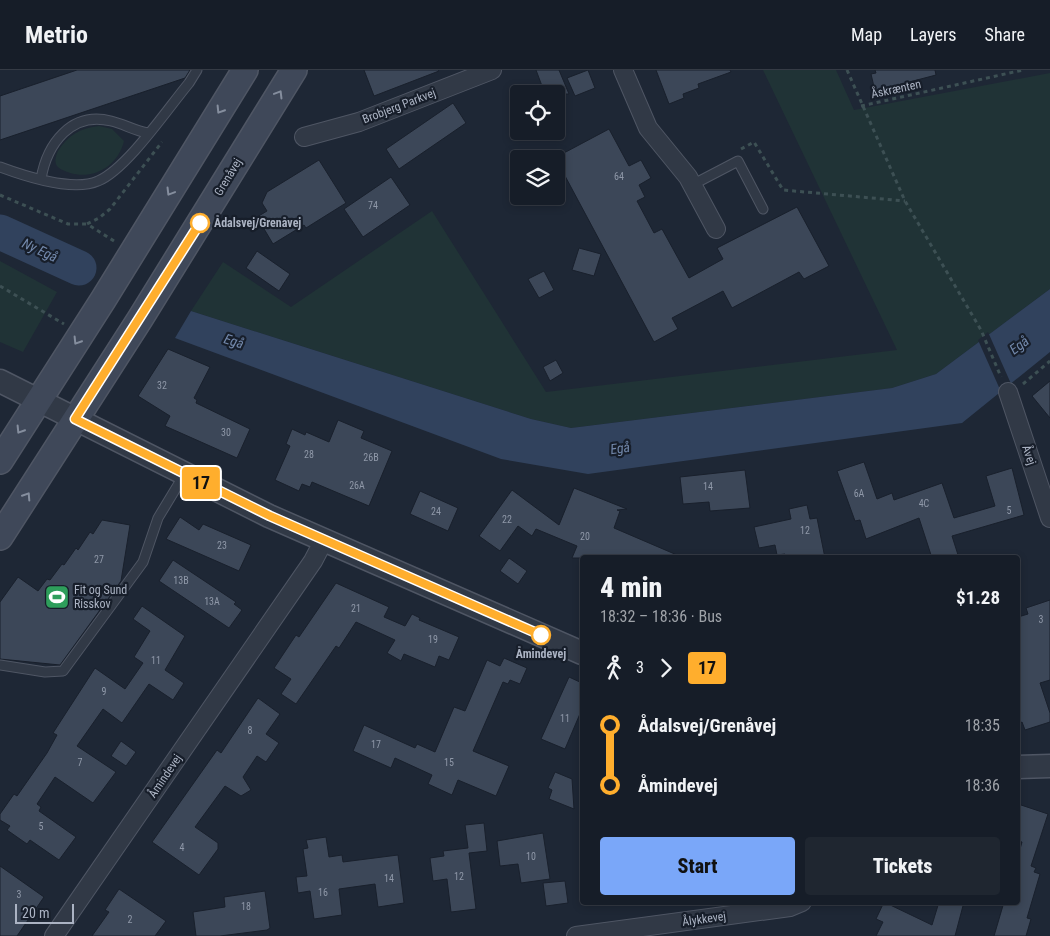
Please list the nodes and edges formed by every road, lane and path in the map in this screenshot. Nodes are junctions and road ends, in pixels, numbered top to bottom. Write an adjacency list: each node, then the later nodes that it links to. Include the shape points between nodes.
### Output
1 (196, 70): 9 (lane)
2 (245, 70): 21 (main road, one-way to 21)
3 (294, 70): 28 (main road, Grenåvej, one-way to 3)
4 (492, 70): 10 (street, Brobjerg Parkvej, via 358,122)
5 (623, 70): 15 (street, via 648,128)
6 (847, 70): 8 (path)
7 (1023, 70): 8 (path, Åskrænten)
8 (861, 106): 17 (path)
9 (148, 133): 14 (lane, via 121,165 98,182 55,183); 14 (lane, via 110,121 89,119 70,127 54,142 44,160)
10 (304, 137)
11 (164, 140): 19 (path, via 110,210)
12 (737, 151): 17 (path, via 754,142 783,190)
13 (0, 166): 14 (lane)
14 (41, 179)
15 (692, 185): 18 (lane, via 738,161); 20 (street)
16 (0, 195): 19 (path, via 68,224)
17 (905, 201): 26 (path, via 981,330)
18 (763, 209)
19 (86, 224): 21 (path)
20 (716, 229)
21 (127, 262): 23 (main road)
22 (0, 286): 23 (path)
23 (81, 334): 27 (main road, one-way to 27)
24 (1050, 361): 26 (path)
25 (0, 381): 27 (street)
26 (1008, 393): 31 (street, Åvej)
27 (39, 399): 28 (street); 29 (main road, one-way to 29)
28 (75, 419): 30 (street); 32 (main road, Grenåvej, one-way to 28)
29 (0, 461)
30 (184, 475): 33 (street); 35 (lane, via 158,518 143,562 63,671 45,672)
31 (1050, 518)
32 (0, 537)
33 (324, 540): 34 (street); 42 (street, Åmindevej, via 313,561)
34 (580, 652)
35 (0, 665)
36 (1050, 766): 37 (street)
37 (1020, 767)
38 (1020, 767): 39 (street)
39 (1050, 777)
40 (795, 905): 41 (street, Ålykkevej)
41 (687, 929): 43 (street, Ålykkevej)
42 (54, 936)
43 (576, 936)

